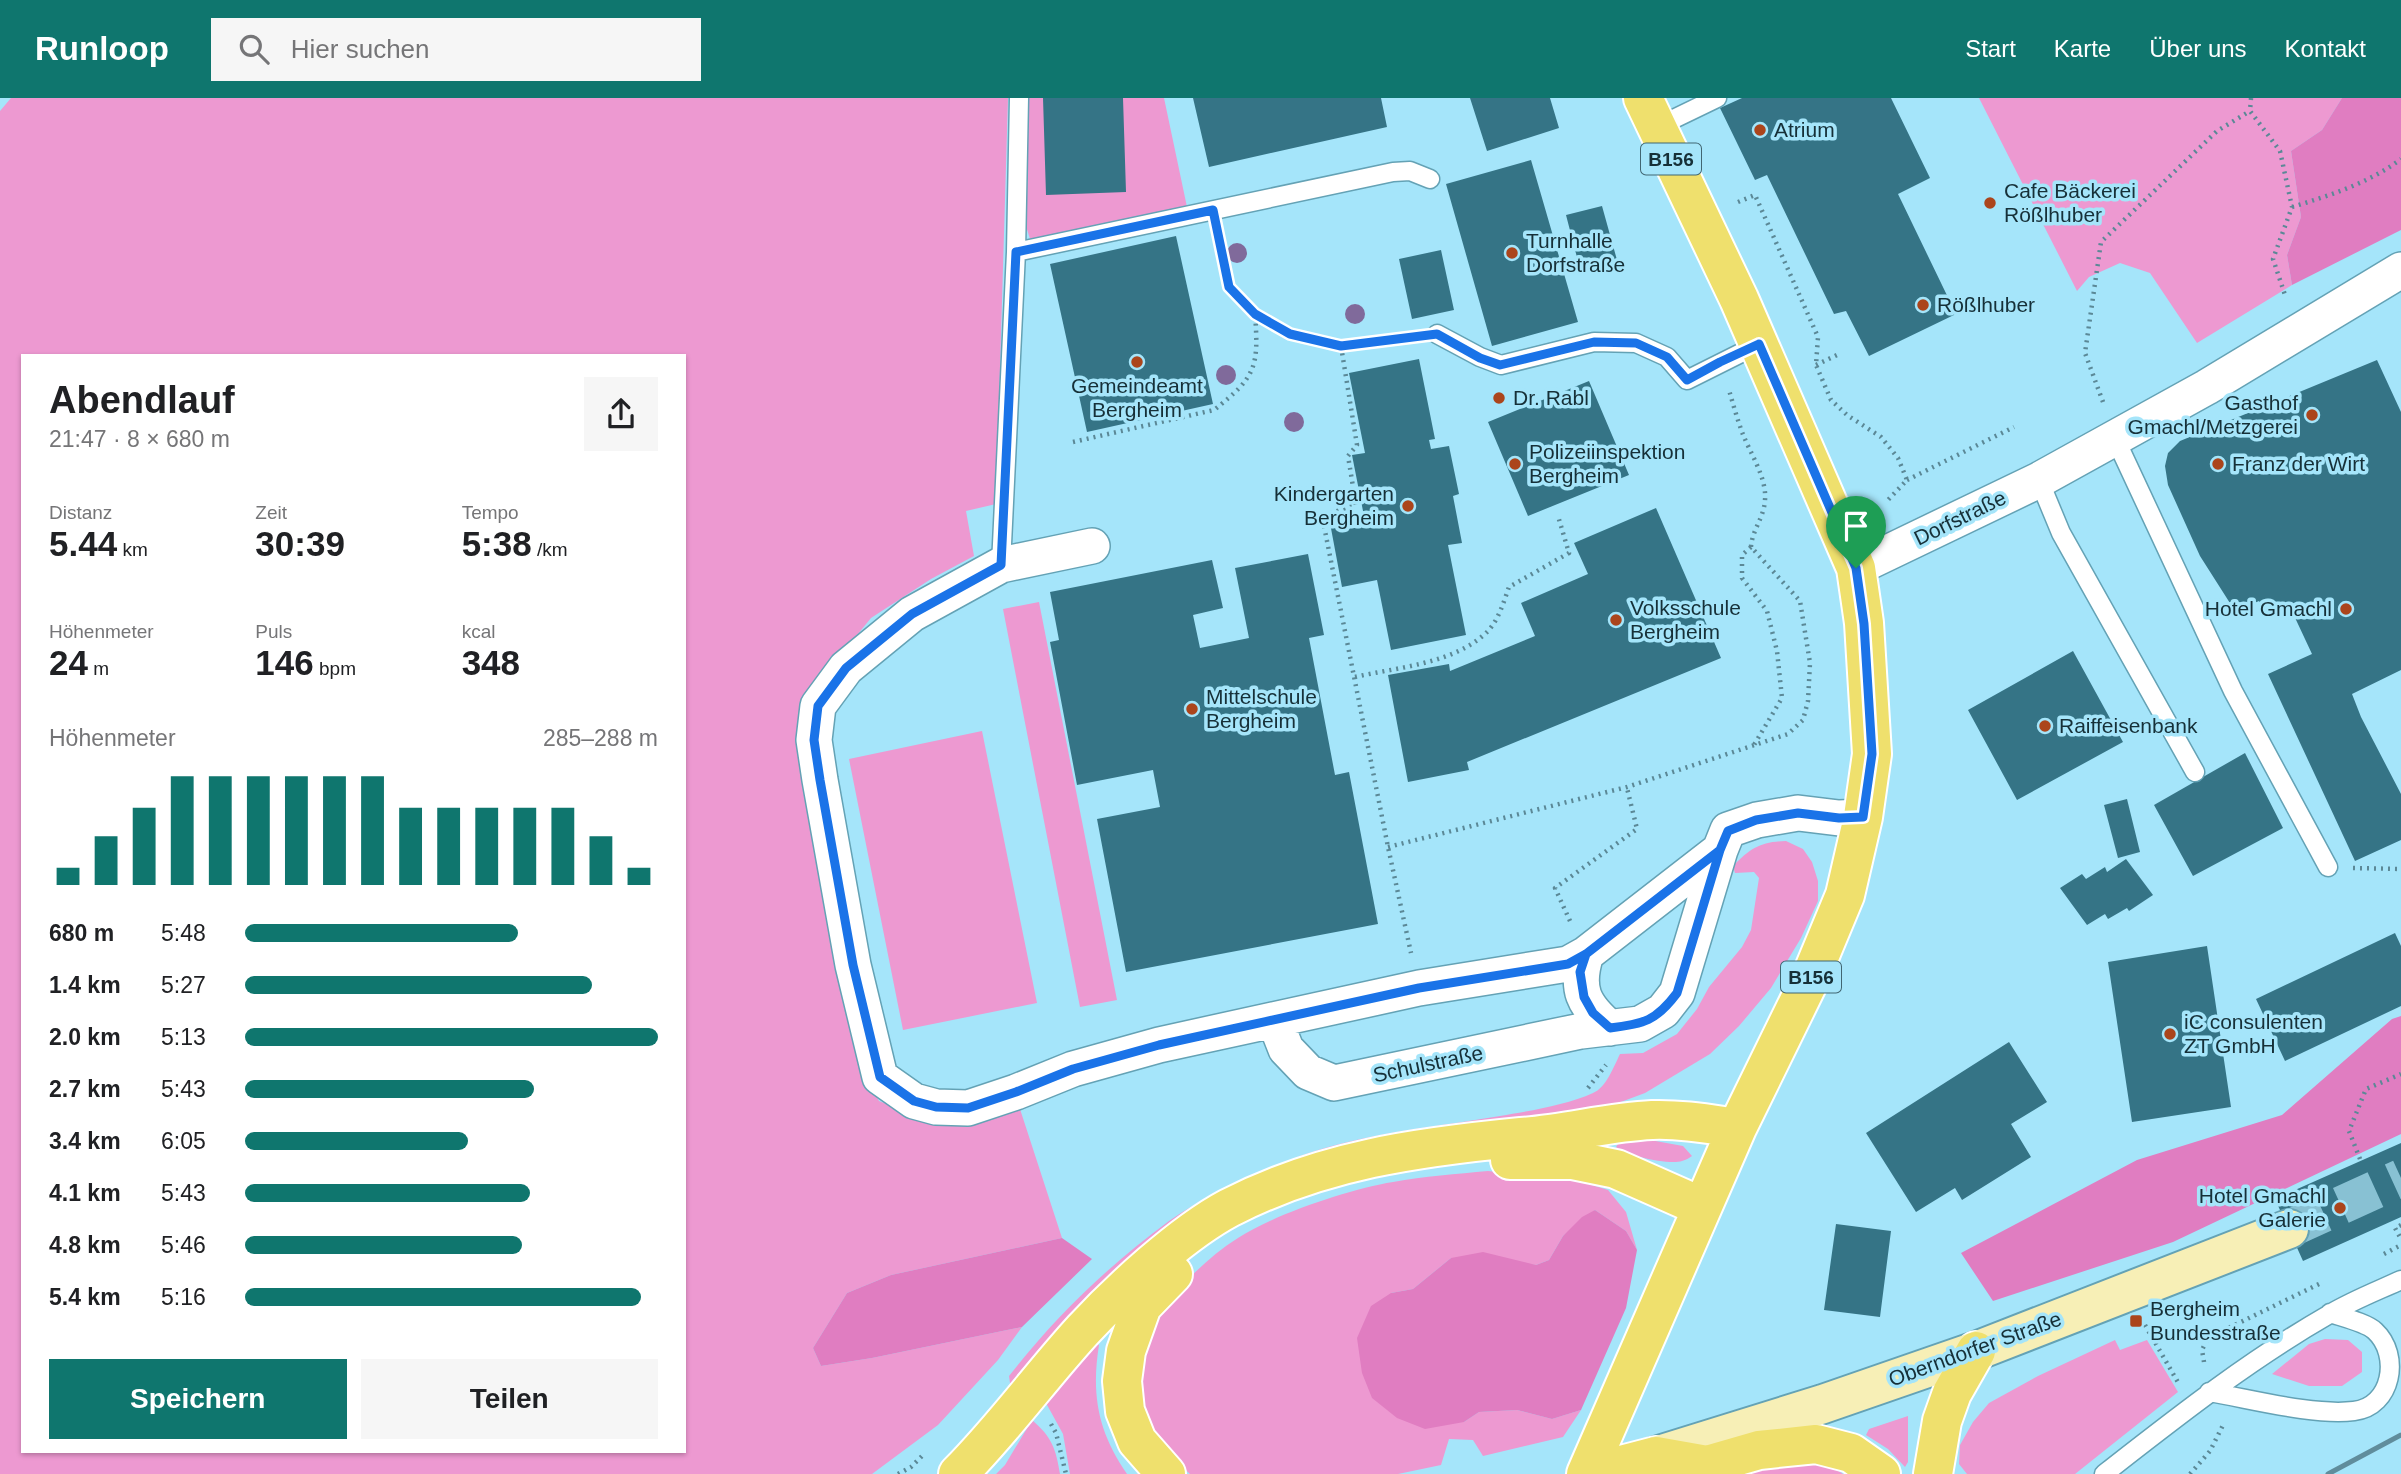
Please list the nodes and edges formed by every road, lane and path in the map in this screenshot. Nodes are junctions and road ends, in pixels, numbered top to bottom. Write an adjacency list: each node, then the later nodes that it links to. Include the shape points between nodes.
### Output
1 (1019, 98): 11 (lane)
2 (1717, 98): 5 (lane)
3 (2251, 98): 4 (path)
4 (2250, 111): 9 (path, via 2280,151); 22 (path, via 2217,131 2101,242 2085,353)
5 (1650, 112): 16 (main road, B156)
6 (2401, 159): 9 (path, via 2338,193)
7 (1430, 179): 10 (lane, via 1410,171 1393,172)
8 (1738, 202): 20 (path, via 1755,195 1818,337)
9 (2292, 207): 14 (path, via 2273,259)
10 (1213, 210): 11 (lane); 13 (path, via 1229,287)
11 (1016, 252): 30 (lane)
12 (2401, 270): 14 (street, Dorfstraße)
13 (1255, 314): 17 (path, via 1290,334); 23 (path, via 1258,350 1250,376 1214,410)
14 (2296, 333): 22 (street, Dorfstraße)
15 (1437, 334): 17 (path); 19 (lane, via 1500,365 1594,342 1636,343 1667,357 1687,380)
16 (1759, 344): 19 (lane); 31 (main road, B156)
17 (1341, 346): 32 (path, via 1357,445 1348,456 1356,505 1322,516)
18 (1837, 355): 20 (path)
19 (1720, 362): 29 (path, via 1764,486 1762,515)
20 (1816, 365): 24 (path, via 1832,400 1881,437 1898,458)
21 (2014, 427): 24 (path)
22 (2115, 438): 25 (street, Dorfstraße); 39 (lane, via 2233,691)
23 (1073, 442)
24 (1907, 480): 26 (path)
25 (2039, 480): 31 (street, Dorfstraße); 34 (lane, via 2061,533)
26 (1887, 501)
27 (1558, 516): 32 (path, via 1569,553 1509,587 1488,630 1448,656)
28 (1092, 546): 30 (street, Schulstraße)
29 (1751, 547): 33 (path, via 1742,555 1742,578 1767,611 1782,698); 33 (path, via 1800,601 1810,663 1803,720 1788,734)
30 (1001, 565): 43 (street, Schulstraße, via 912,614 846,668 818,706 814,740 820,780 853,965 880,1077 914,1101 968,1108 1085,1065)
31 (1856, 568): 36 (main road, B156, via 1872,754)
32 (1355, 677): 37 (path)
33 (1754, 746): 35 (path)
34 (2195, 772)
35 (1627, 788): 37 (path); 41 (path, via 1637,829 1555,888)
36 (1863, 817): 38 (street, Schulstraße, via 1798,813 1756,820 1728,831); 46 (main road, B156, via 1844,895 1810,979)
37 (1388, 847): 42 (path)
38 (1720, 850): 41 (street, Schulstraße); 44 (street, Schulstraße, via 1677,993 1663,1011 1640,1024)
39 (2328, 867): 40 (path)
40 (2401, 869)
41 (1586, 954): 42 (street, Schulstraße, via 1568,964); 44 (street, via 1580,972 1584,997)
42 (1419, 988): 43 (street, Schulstraße)
43 (1275, 1021): 44 (street, Schulstraße, via 1286,1049 1308,1072 1334,1083)
44 (1610, 1028)
45 (2401, 1074): 47 (path, via 2366,1089 2349,1131)
46 (1737, 1128): 48 (main road, B156); 63 (main road, via 1653,1120 1441,1144 1299,1177 1228,1209 1115,1298)
47 (2360, 1158)
48 (1702, 1207): 64 (main road, via 1616,1169 1572,1160 1524,1159 1370,1175 1298,1196 1236,1226 1191,1256 1142,1306 1126,1351 1125,1410 1138,1441); 65 (main road, B156)
49 (2398, 1227): 51 (path)
50 (2289, 1229): 56 (main road, Oberndorfer Straße)
51 (2401, 1238)
52 (2401, 1245): 53 (path)
53 (2377, 1257)
54 (2328, 1280): 58 (path)
55 (2401, 1280): 57 (lane)
56 (2126, 1292): 59 (main road, Oberndorfer Straße); 60 (path, via 2181,1387)
57 (2330, 1313): 60 (lane); 60 (lane, via 2375,1330 2386,1345 2392,1363 2389,1382 2377,1400 2357,1411 2325,1411)
58 (2208, 1338)
59 (1976, 1351): 62 (main road, Oberndorfer Straße); 67 (main road, via 1942,1421)
60 (2209, 1392): 68 (lane)
61 (2229, 1413): 69 (path, via 2210,1451)
62 (1657, 1456): 65 (main road, B156); 66 (main road, B156, via 1707,1465 1759,1450 1816,1444 1851,1453)
63 (958, 1474)
64 (1166, 1474)
65 (1586, 1474)
66 (1881, 1474)
67 (1933, 1474)
68 (2104, 1474)
69 (2190, 1474)

